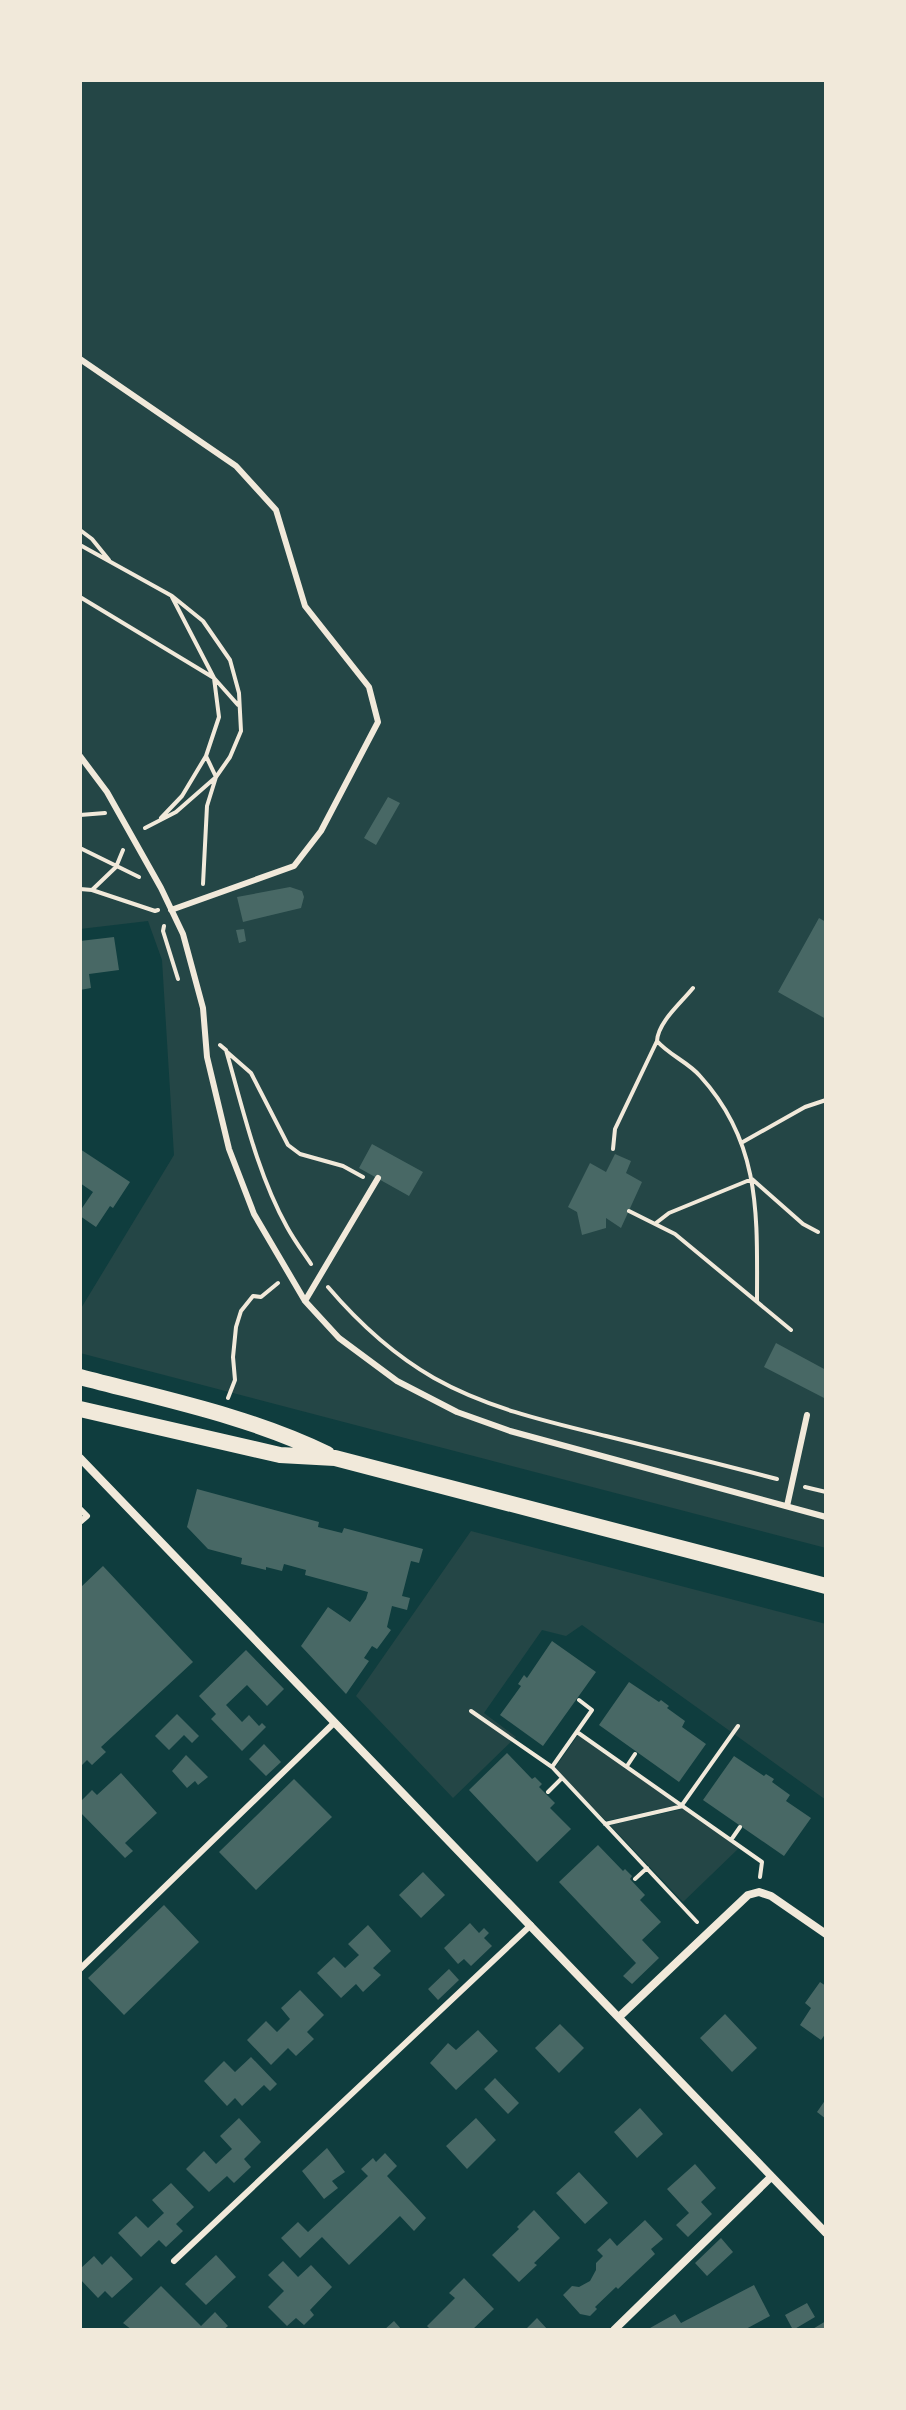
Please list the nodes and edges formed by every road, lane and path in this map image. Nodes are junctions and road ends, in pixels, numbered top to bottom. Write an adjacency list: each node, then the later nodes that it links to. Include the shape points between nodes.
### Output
1 (80, 359): 21 (lane, via 236,466 276,510 305,606 369,687 378,722 321,831 294,866)
2 (80, 530): 4 (path)
3 (80, 545): 4 (path)
4 (110, 562): 5 (path)
5 (172, 596): 7 (path); 8 (path, via 203,621 230,660)
6 (80, 597): 7 (path)
7 (214, 678): 8 (path); 10 (path, via 219,717)
8 (240, 706): 11 (path, via 241,731)
9 (80, 756): 12 (lane)
10 (206, 756): 11 (path); 14 (path)
11 (216, 777): 14 (path); 21 (path, via 207,806)
12 (117, 812): 13 (path); 15 (lane)
13 (80, 815)
14 (160, 820): 15 (path)
15 (130, 835): 17 (path); 18 (lane)
16 (80, 848): 17 (path)
17 (116, 867): 18 (path); 20 (path)
18 (161, 888): 22 (lane)
19 (80, 889): 20 (path)
20 (92, 890): 22 (path, via 155,911)
21 (203, 899): 22 (lane)
22 (170, 907): 23 (path, via 163,931); 25 (lane, via 187,949)
23 (180, 988)
24 (693, 988): 26 (path, via 662,1026)
25 (206, 1031): 27 (path); 38 (lane, via 229,1149 254,1214)
26 (657, 1041): 29 (path, via 699,1075); 30 (path, via 615,1129)
27 (226, 1050): 32 (path, via 251,1073 288,1145); 36 (path, via 272,1194)
28 (826, 1100): 29 (path)
29 (741, 1143): 31 (path)
30 (613, 1149)
31 (752, 1179): 34 (path); 35 (path); 39 (path)
32 (376, 1181): 36 (lane)
33 (629, 1211): 34 (path)
34 (656, 1223): 39 (path)
35 (818, 1232)
36 (319, 1277): 38 (lane); 47 (path, via 395,1351 473,1396 529,1417)
37 (278, 1283): 43 (path, via 261,1297 253,1296 241,1311 234,1342 235,1380)
38 (305, 1301): 49 (lane, via 339,1338 387,1374 457,1412)
39 (757, 1302): 40 (path)
40 (791, 1330)
41 (80, 1377): 43 (main road)
42 (80, 1409): 45 (main road, via 280,1455)
43 (221, 1415): 45 (main road, via 290,1436)
44 (807, 1415): 47 (lane)
45 (335, 1458): 53 (main road)
46 (81, 1460): 56 (street)
47 (792, 1483): 48 (path); 49 (lane)
48 (826, 1492)
49 (787, 1506): 51 (lane)
50 (80, 1509): 52 (lane, via 87,1516)
51 (826, 1517)
52 (80, 1522)
53 (826, 1586)
54 (579, 1700): 58 (path, via 592,1710)
55 (471, 1711): 61 (path)
56 (335, 1722): 71 (street); 74 (lane)
57 (738, 1726): 64 (path)
58 (577, 1732): 60 (path); 61 (path)
59 (635, 1754): 60 (path)
60 (627, 1766): 64 (path)
61 (552, 1767): 62 (path)
62 (562, 1778): 63 (path); 65 (path)
63 (548, 1792)
64 (682, 1806): 65 (path); 67 (path)
65 (605, 1824): 68 (path)
66 (740, 1827): 67 (path)
67 (731, 1840): 70 (path, via 762,1862)
68 (647, 1868): 69 (path); 72 (path)
69 (635, 1879)
70 (759, 1892): 72 (street, via 748,1895); 73 (street)
71 (531, 1925): 75 (street); 78 (lane)
72 (707, 1933): 75 (street)
73 (826, 1934)
74 (80, 1969)
75 (619, 2017): 76 (street)
76 (771, 2177): 77 (street); 79 (street)
77 (826, 2233)
78 (174, 2261)
79 (614, 2330)

